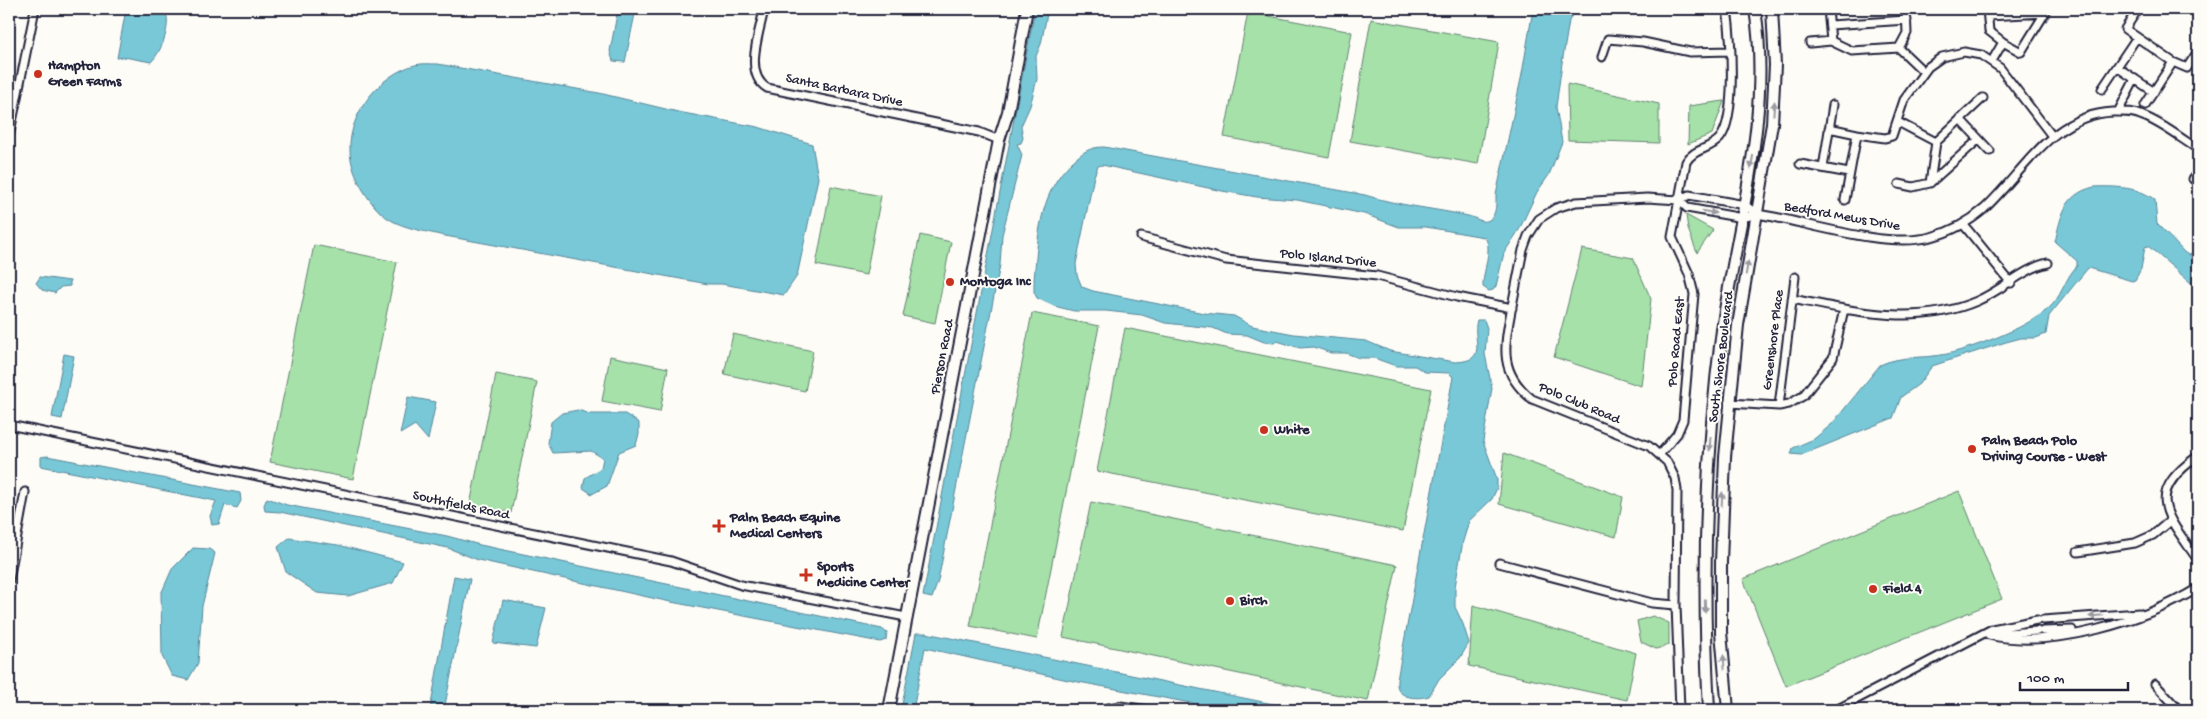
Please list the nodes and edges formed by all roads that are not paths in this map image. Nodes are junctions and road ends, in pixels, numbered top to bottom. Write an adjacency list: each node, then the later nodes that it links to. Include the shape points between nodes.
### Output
1 (35, 9): 38 (street)
2 (764, 9): 39 (street, Santa Barbara Drive, via 753,66 759,81 767,88 979,132)
3 (1027, 9): 39 (street, Pierson Road, via 1008,112)
4 (1727, 9): 19 (street, Polo Road East)
5 (1755, 9): 53 (street, South Shore Boulevard, one-way to 53, via 1759,100)
6 (1772, 9): 54 (street, South Shore Boulevard, one-way to 6, via 1775,94)
7 (1828, 9): 13 (street)
8 (1906, 9): 12 (street)
9 (2138, 9): 14 (street, via 2125,29)
10 (2045, 11): 11 (street); 16 (street, via 2021,52)
11 (1987, 12): 16 (street, via 1989,31)
12 (1907, 20): 13 (street); 18 (street, via 1908,33)
13 (1830, 25): 15 (street)
14 (2137, 37): 23 (street); 24 (street)
15 (1830, 41): 17 (street); 18 (street, via 1852,51)
16 (2003, 42): 22 (street)
17 (1810, 43)
18 (1899, 48): 25 (street)
19 (1730, 51): 21 (street, via 1690,52 1643,42 1608,39); 51 (street, Polo Road East, via 1726,128 1717,142 1697,151 1686,162)
20 (2198, 51): 23 (street, via 2187,68)
21 (1602, 56)
22 (1992, 61): 25 (street, via 1970,53 1953,53 1937,60); 37 (street)
23 (2173, 62): 28 (street)
24 (2117, 67): 26 (street); 27 (street)
25 (1924, 72): 34 (street, via 1904,100)
26 (2136, 79): 28 (street); 32 (street)
27 (2102, 89)
28 (2154, 92): 31 (street)
29 (1983, 98): 33 (street)
30 (1833, 106): 35 (street)
31 (2145, 106)
32 (2118, 112): 37 (street, Bedford Mews Drive, via 2082,118); 42 (street, Bedford Mews Drive, via 2143,116)
33 (1960, 119): 40 (street); 41 (street)
34 (1898, 122): 36 (street, via 1892,136); 41 (street)
35 (1830, 128): 36 (street); 45 (street)
36 (1857, 134): 47 (street)
37 (2052, 136): 56 (street, Bedford Mews Drive, via 1985,208)
38 (9, 137)
39 (999, 140): 78 (street, Pierson Road)
40 (1978, 140): 43 (street); 49 (street)
41 (1936, 142): 49 (street)
42 (2198, 149)
43 (1990, 151)
44 (1800, 164): 45 (street)
45 (1823, 168): 47 (street)
46 (2198, 171): 48 (street, via 2193,179)
47 (1849, 173): 52 (street)
48 (2198, 182)
49 (1930, 183): 50 (street, via 1913,187)
50 (1899, 184)
51 (1679, 200): 53 (street, via 1689,195); 55 (street, one-way to 55, via 1687,208); 62 (street, Polo Club Road, via 1647,198 1576,202 1547,213 1533,227 1524,246); 67 (street, Polo Road East, via 1672,237 1689,274 1694,294 1683,420)
52 (1845, 200)
53 (1744, 205): 54 (street); 55 (street, South Shore Boulevard)
54 (1757, 214): 55 (street); 56 (street, Bedford Mews Drive, via 1894,240 1931,237); 64 (street, South Shore Boulevard, one-way to 54, via 1738,325)
55 (1742, 218): 83 (street, South Shore Boulevard, one-way to 83, via 1722,329 1709,462 1705,568)
56 (1962, 224): 60 (street)
57 (1141, 237): 62 (street, Polo Island Drive, via 1226,260 1378,276)
58 (2048, 263): 60 (street, via 2037,265)
59 (1796, 277): 61 (street, Greenshore Place)
60 (2011, 283): 63 (street, via 1974,302 1928,314 1888,316)
61 (1792, 299): 63 (street); 65 (street, Greenshore Place)
62 (1512, 308): 67 (street, Polo Club Road, via 1505,343 1506,358 1512,377 1524,393 1540,404 1649,446)
63 (1844, 309): 65 (street, via 1830,363 1803,396)
64 (1729, 403): 65 (street); 88 (street, South Shore Boulevard, one-way to 64, via 1721,562)
65 (1778, 406)
66 (9, 425): 78 (street, Southfields Road, via 665,560 741,585)
67 (1660, 454): 76 (street, Polo Club Road, via 1673,473 1677,490)
68 (2198, 456): 70 (street, via 2177,472 2167,487 2165,498)
69 (25, 492): 74 (street)
70 (2171, 520): 71 (street, via 2153,535 2135,543); 72 (street)
71 (2078, 552)
72 (2198, 560)
73 (1499, 563): 76 (street, via 1652,603)
74 (9, 580)
75 (2198, 588): 77 (street)
76 (1676, 605): 87 (street, Polo Club Road)
77 (2145, 612): 79 (street); 81 (street, one-way to 81, via 2040,620 1992,629)
78 (906, 617): 84 (street, Pierson Road)
79 (2095, 629): 80 (street); 80 (street, via 2023,640)
80 (1989, 635): 81 (street)
81 (1977, 637): 89 (street)
82 (2155, 684): 90 (street)
83 (1710, 709)
84 (889, 710)
85 (1099, 710): 86 (street, via 1120,706)
86 (1150, 710)
87 (1680, 710)
88 (1728, 710)
89 (1836, 710)
90 (2179, 710)

